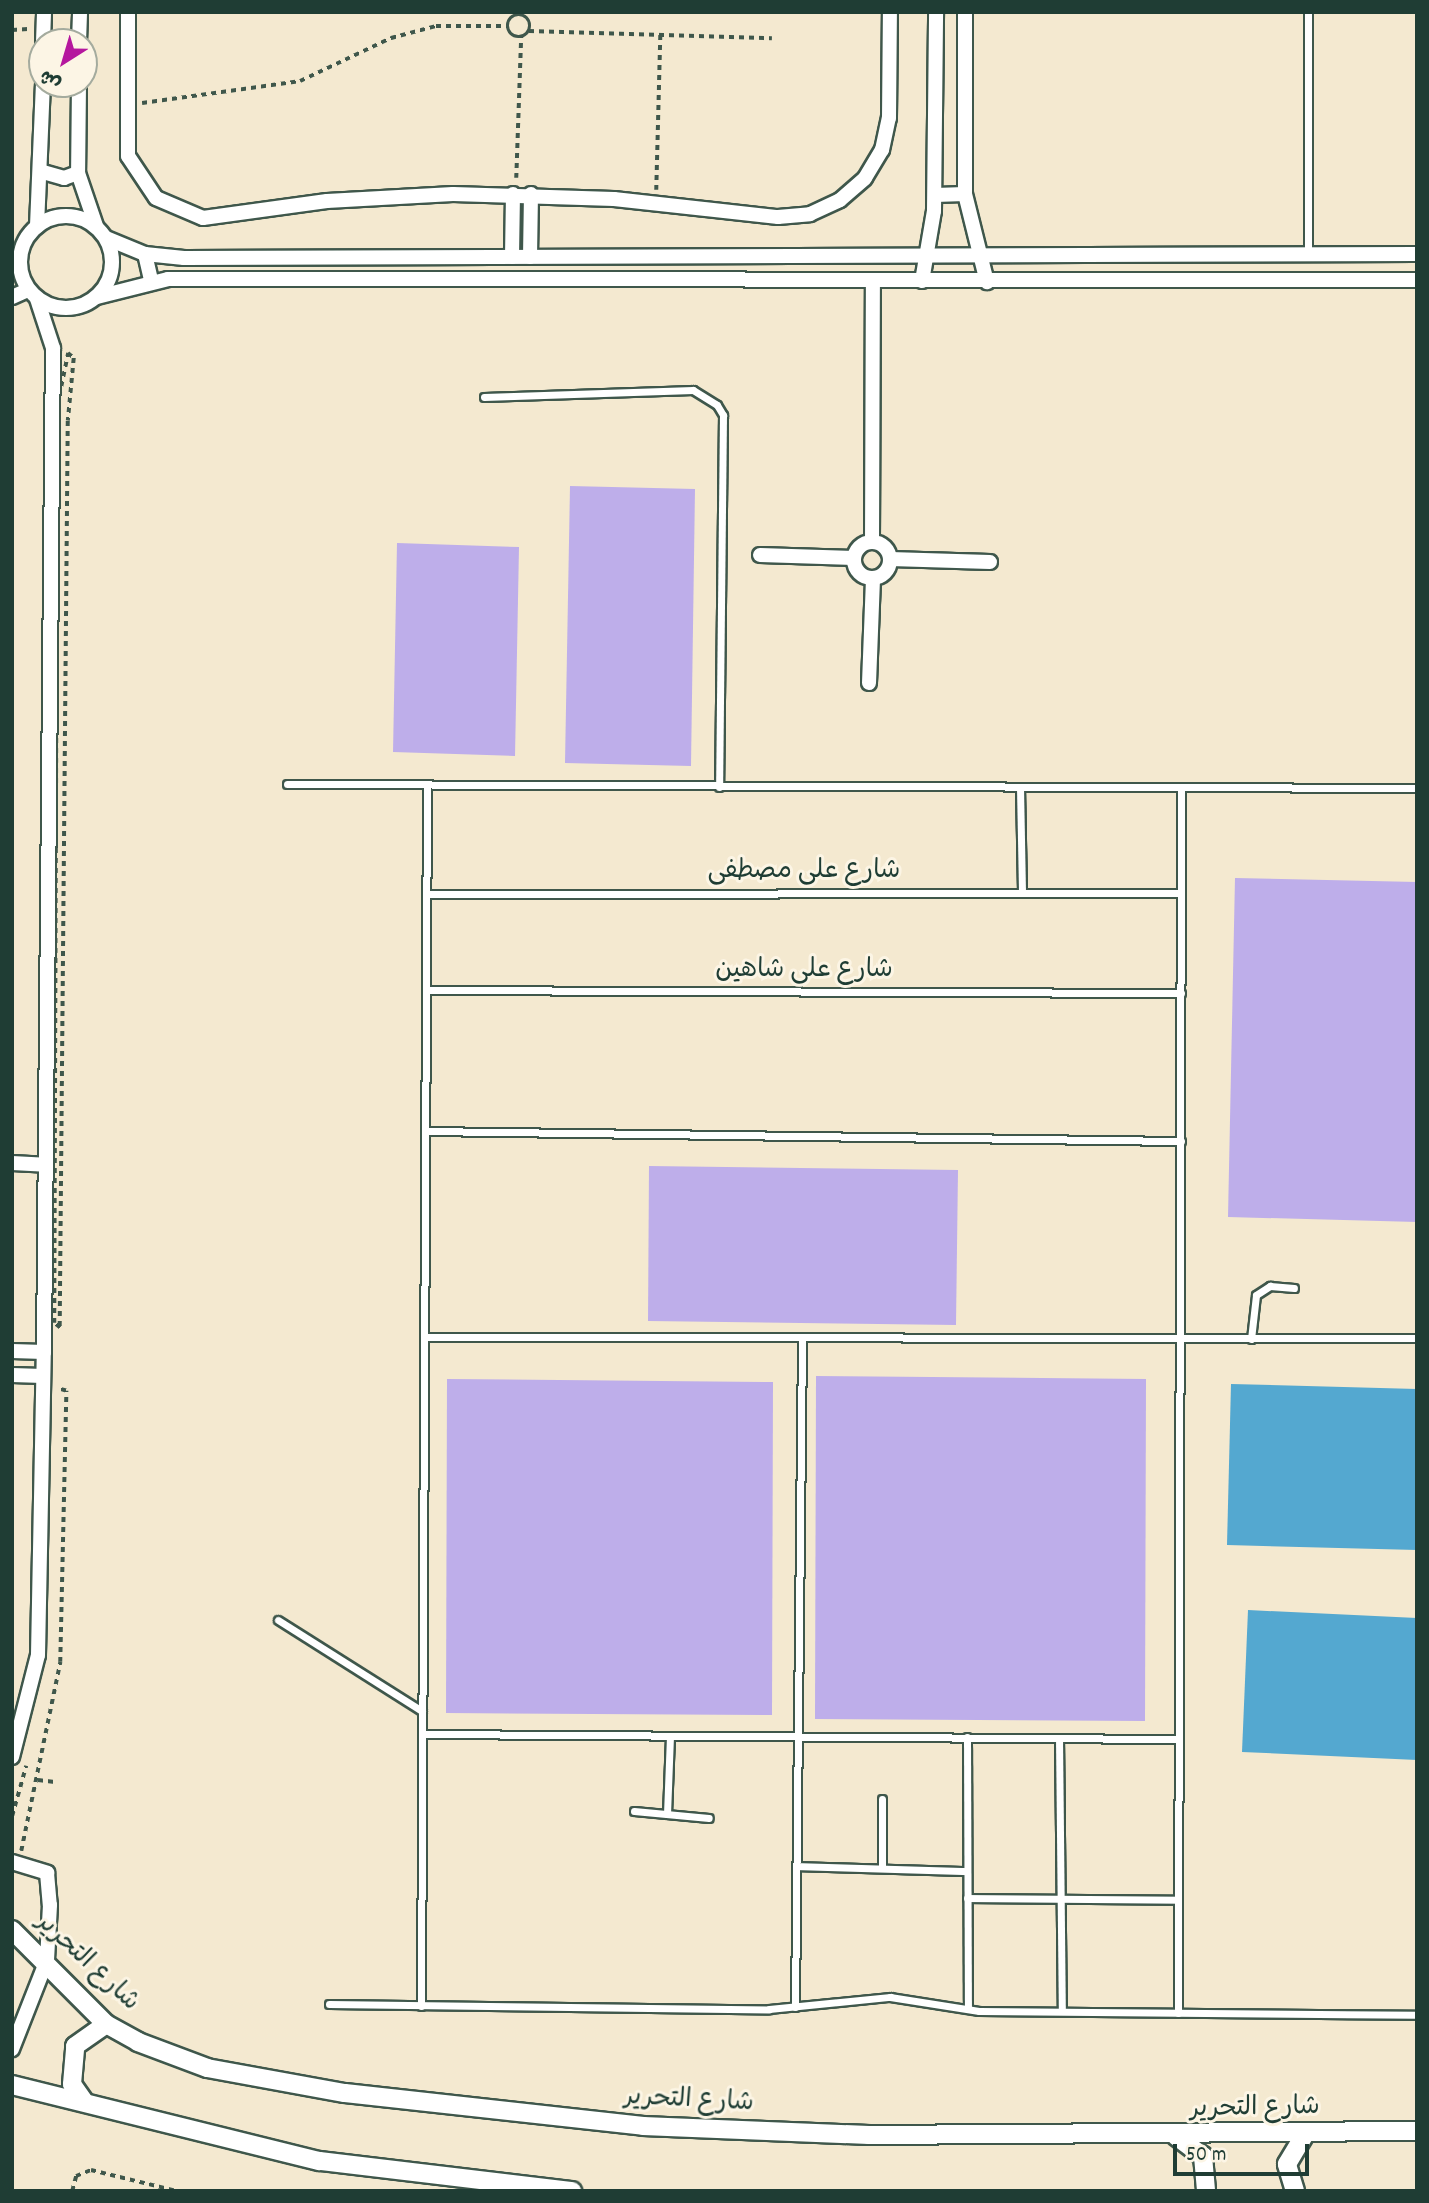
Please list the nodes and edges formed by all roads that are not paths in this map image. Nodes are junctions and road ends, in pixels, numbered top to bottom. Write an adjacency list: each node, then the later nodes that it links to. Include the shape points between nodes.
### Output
1 (128, 12): 10 (street, via 126,143 139,179 178,212 203,218 352,199)
2 (890, 12): 11 (street, via 889,118 882,150 865,178 840,200 810,214 778,218)
3 (936, 12): 13 (street)
4 (965, 12): 12 (street)
5 (1308, 12): 20 (lane)
6 (43, 98): 8 (street)
7 (79, 98): 9 (street)
8 (43, 172): 9 (street, via 64,178); 14 (street)
9 (78, 173): 15 (street)
10 (514, 194): 11 (street); 24 (street)
11 (531, 194): 25 (street)
12 (965, 194): 13 (street); 22 (street)
13 (935, 195): 26 (street)
14 (32, 231): 15 (street, via 61,216); 16 (street); 34 (street, via 19,263)
15 (101, 233): 17 (street); 35 (street, via 111,275)
16 (12, 246)
17 (145, 254): 24 (street); 29 (street)
18 (1417, 254): 20 (street)
19 (1281, 255): 20 (street); 23 (street); 27 (street)
20 (1308, 255)
21 (878, 256): 25 (street); 26 (street); 31 (street)
22 (981, 256): 23 (street); 26 (street); 32 (street)
23 (1029, 256): 33 (street)
24 (512, 257): 25 (street)
25 (530, 257)
26 (924, 257): 30 (street)
27 (1280, 279): 28 (street); 33 (street)
28 (1417, 280)
29 (150, 281): 31 (street); 35 (street)
30 (922, 281): 31 (street); 32 (street)
31 (876, 282): 38 (street)
32 (987, 282): 33 (street)
33 (1030, 282)
34 (33, 294): 35 (street, via 61,309); 36 (street); 59 (street, via 53,348)
35 (97, 297)
36 (12, 298)
37 (484, 397): 47 (lane, via 693,390 717,405 723,415)
38 (872, 542): 40 (street); 41 (street)
39 (760, 555): 40 (street)
40 (854, 558): 43 (street, via 857,570)
41 (890, 559): 42 (street); 43 (street, via 884,574)
42 (990, 562)
43 (873, 578): 44 (street)
44 (869, 683)
45 (287, 784): 46 (lane)
46 (426, 786): 47 (lane); 53 (lane)
47 (719, 787): 48 (lane)
48 (1020, 787): 49 (lane); 51 (lane)
49 (1181, 787): 50 (lane); 52 (lane)
50 (1417, 788)
51 (1022, 893): 52 (lane, شارع على مصطفى); 53 (lane, شارع على مصطفى)
52 (1181, 893): 55 (lane)
53 (426, 894): 54 (lane)
54 (426, 990): 55 (lane, شارع على شاهين); 56 (lane)
55 (1181, 993): 57 (lane)
56 (425, 1131): 57 (lane); 61 (lane)
57 (1181, 1141): 65 (lane)
58 (12, 1163): 59 (street)
59 (45, 1165): 67 (street)
60 (1294, 1287): 64 (lane, via 1270,1286 1256,1295)
61 (424, 1338): 63 (lane); 71 (lane)
62 (1417, 1338): 64 (lane)
63 (802, 1339): 65 (lane); 75 (lane)
64 (1251, 1339): 65 (lane)
65 (1179, 1340): 78 (lane)
66 (12, 1352): 67 (street)
67 (44, 1352): 69 (street)
68 (12, 1375): 69 (street)
69 (43, 1376): 73 (street, via 38,1655)
70 (278, 1620): 71 (lane)
71 (422, 1712): 72 (lane)
72 (422, 1734): 74 (lane); 94 (lane)
73 (16, 1735): 79 (street)
74 (670, 1736): 75 (lane); 82 (lane)
75 (798, 1736): 76 (lane); 85 (lane)
76 (967, 1737): 77 (lane); 87 (lane)
77 (1059, 1738): 78 (lane); 89 (lane)
78 (1179, 1739): 90 (lane)
79 (12, 1758)
80 (882, 1799): 86 (lane)
81 (634, 1811): 82 (lane)
82 (667, 1814): 83 (lane)
83 (709, 1818)
84 (12, 1862): 92 (street, via 47,1872)
85 (797, 1866): 86 (lane); 95 (lane)
86 (882, 1868): 87 (lane)
87 (967, 1871): 88 (lane)
88 (967, 1898): 89 (lane); 96 (lane)
89 (1061, 1899): 90 (lane); 97 (lane)
90 (1178, 1900): 98 (lane)
91 (12, 1930): 92 (street, شارع التحرير)
92 (47, 1960): 100 (street, شارع التحرير); 101 (street)
93 (329, 2004): 94 (lane)
94 (421, 2006): 95 (lane)
95 (795, 2007): 96 (lane, via 890,1997)
96 (968, 2009): 97 (lane)
97 (1062, 2011): 98 (lane)
98 (1178, 2013): 99 (lane)
99 (1417, 2015)
100 (106, 2024): 103 (street, via 75,2046 72,2084); 105 (street, شارع التحرير, via 207,2067 543,2118 869,2135)
101 (12, 2049)
102 (12, 2085): 103 (street)
103 (83, 2100): 107 (street, via 320,2161)
104 (1417, 2132): 106 (street, شارع التحرير)
105 (1174, 2136): 106 (street, شارع التحرير); 108 (street, via 1203,2156)
106 (1304, 2136): 109 (street, via 1287,2164)
107 (572, 2191)
108 (1206, 2191)
109 (1295, 2191)

